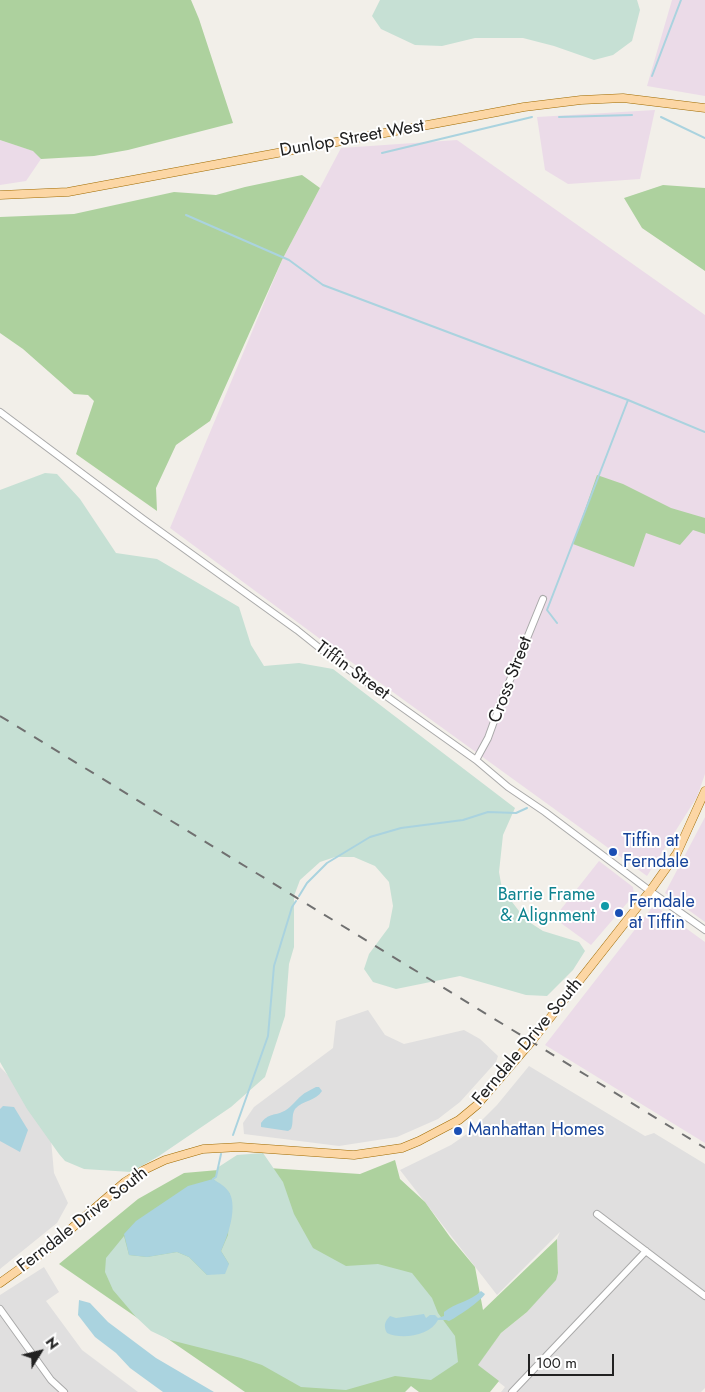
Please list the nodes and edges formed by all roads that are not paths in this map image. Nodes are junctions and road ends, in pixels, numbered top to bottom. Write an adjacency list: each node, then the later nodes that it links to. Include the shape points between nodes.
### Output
1 (705, 108): 2 (main road, Dunlop Street West, via 623,98 524,107 68,192)
2 (0, 195)
3 (0, 412): 5 (street, Tiffin Street)
4 (543, 599): 5 (street, Cross Street, via 488,738)
5 (476, 760): 7 (street, Tiffin Street)
6 (705, 791): 7 (main road, Ferndale Drive South, via 677,853)
7 (650, 891): 8 (street, Tiffin Street); 11 (main road, Ferndale Drive South, via 525,1049 477,1105 448,1127 402,1148 354,1155 240,1147 203,1149 165,1160 125,1182 49,1248)
8 (705, 930)
9 (597, 1214): 10 (street)
10 (646, 1251): 12 (street); 15 (street)
11 (0, 1283)
12 (705, 1296)
13 (0, 1309): 14 (street, via 51,1380)
14 (64, 1392)
15 (512, 1392)

